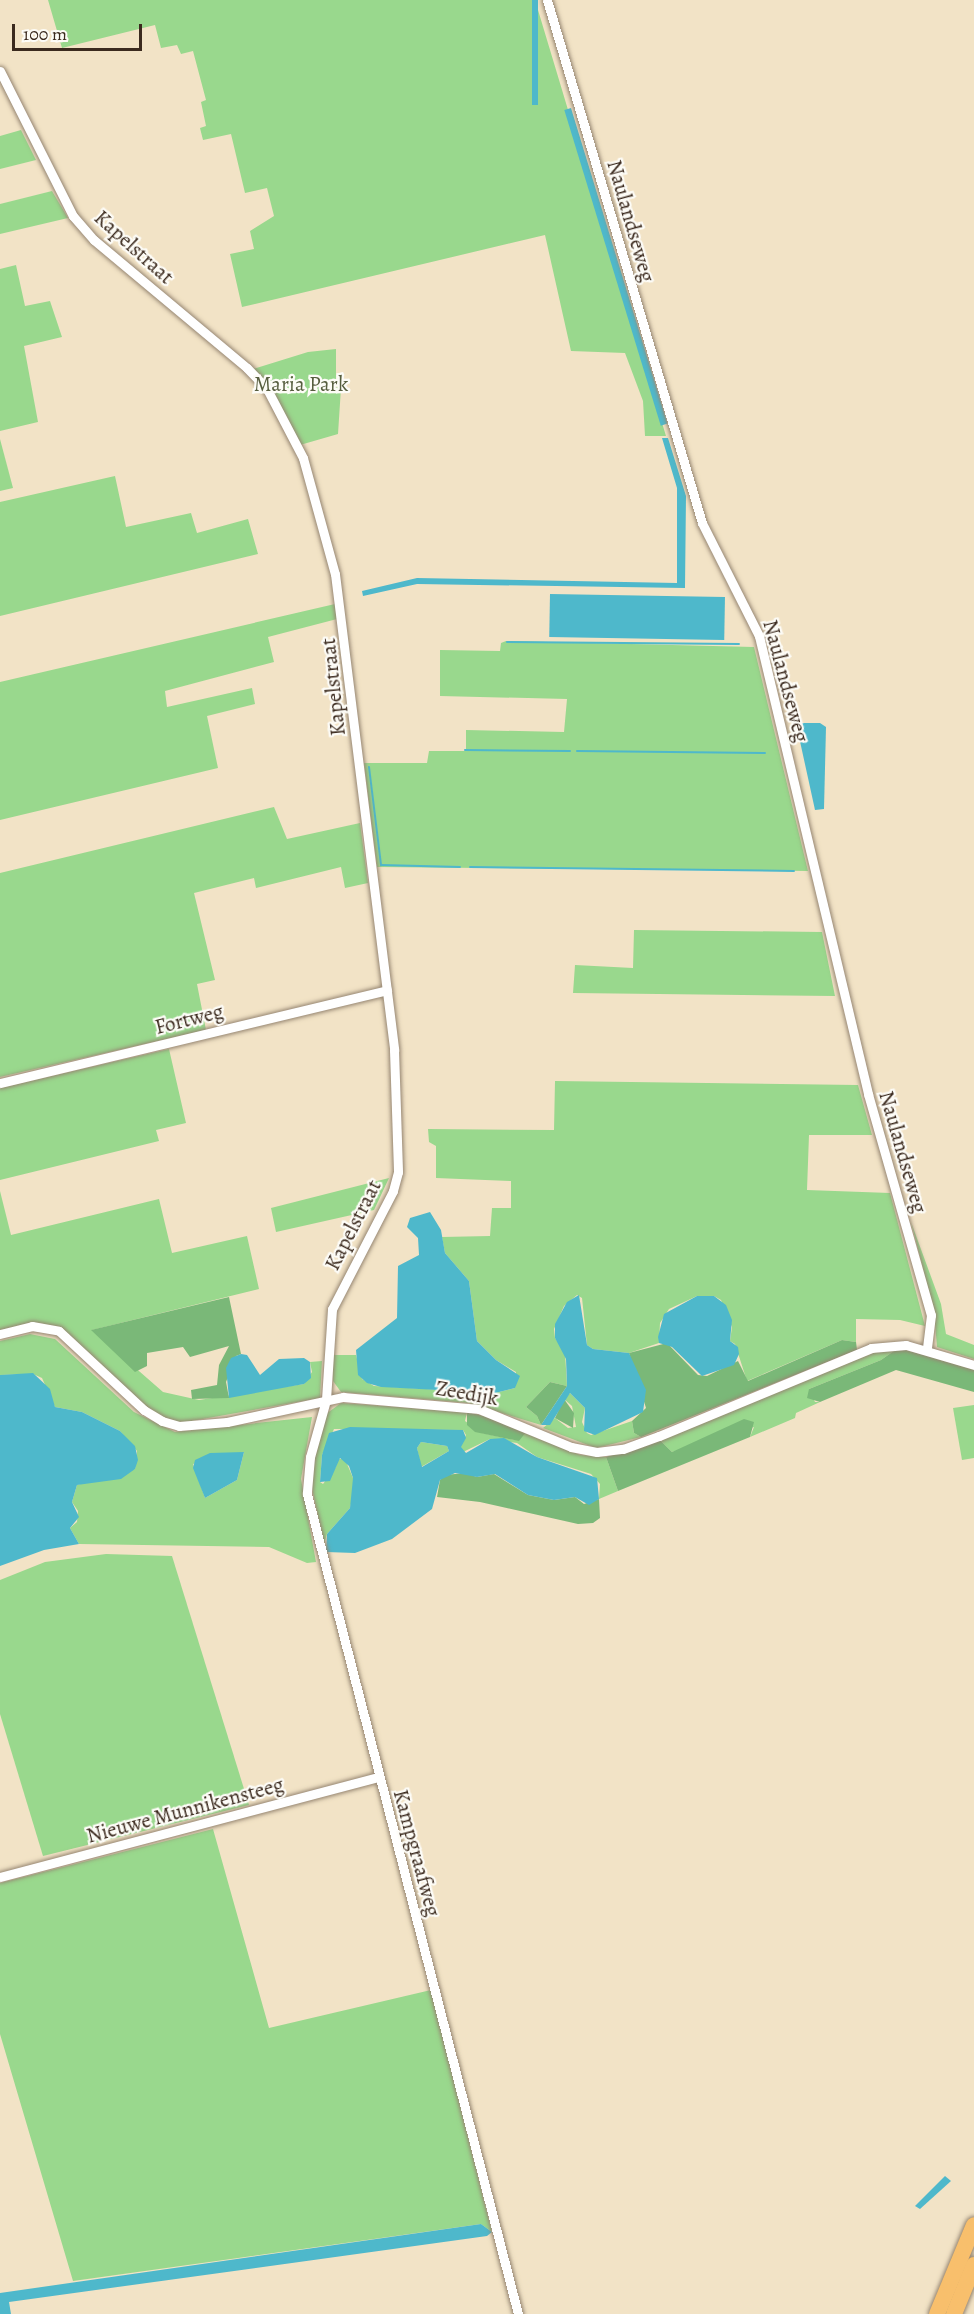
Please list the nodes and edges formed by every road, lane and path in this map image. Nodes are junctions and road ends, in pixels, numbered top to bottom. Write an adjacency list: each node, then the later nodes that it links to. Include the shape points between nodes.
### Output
1 (547, 0): 6 (street, Naulandseweg, via 702,524 759,636 868,1094 928,1306)
2 (0, 71): 3 (street, Kapelstraat, via 73,216 94,240 256,377 303,458 341,605)
3 (387, 990): 4 (street, Fortweg); 8 (street, Kapelstraat, via 396,1073 398,1172 393,1191 333,1309)
4 (0, 1083)
5 (0, 1334): 8 (street, Zeedijk, via 32,1326 59,1331 144,1410 179,1426 227,1422)
6 (927, 1350): 7 (street, Zeedijk); 8 (street, Zeedijk, via 896,1344 871,1348 659,1436 611,1451 571,1446 479,1409 343,1397)
7 (974, 1365)
8 (326, 1400): 9 (street, Kampgraafweg, via 310,1457 307,1494)
9 (379, 1778): 10 (street, Nieuwe Munnikensteeg); 13 (street, Kampgraafweg)
10 (0, 1877)
11 (974, 2225): 14 (highway)
12 (974, 2265): 15 (highway)
13 (518, 2314)
14 (937, 2314)
15 (954, 2314)

